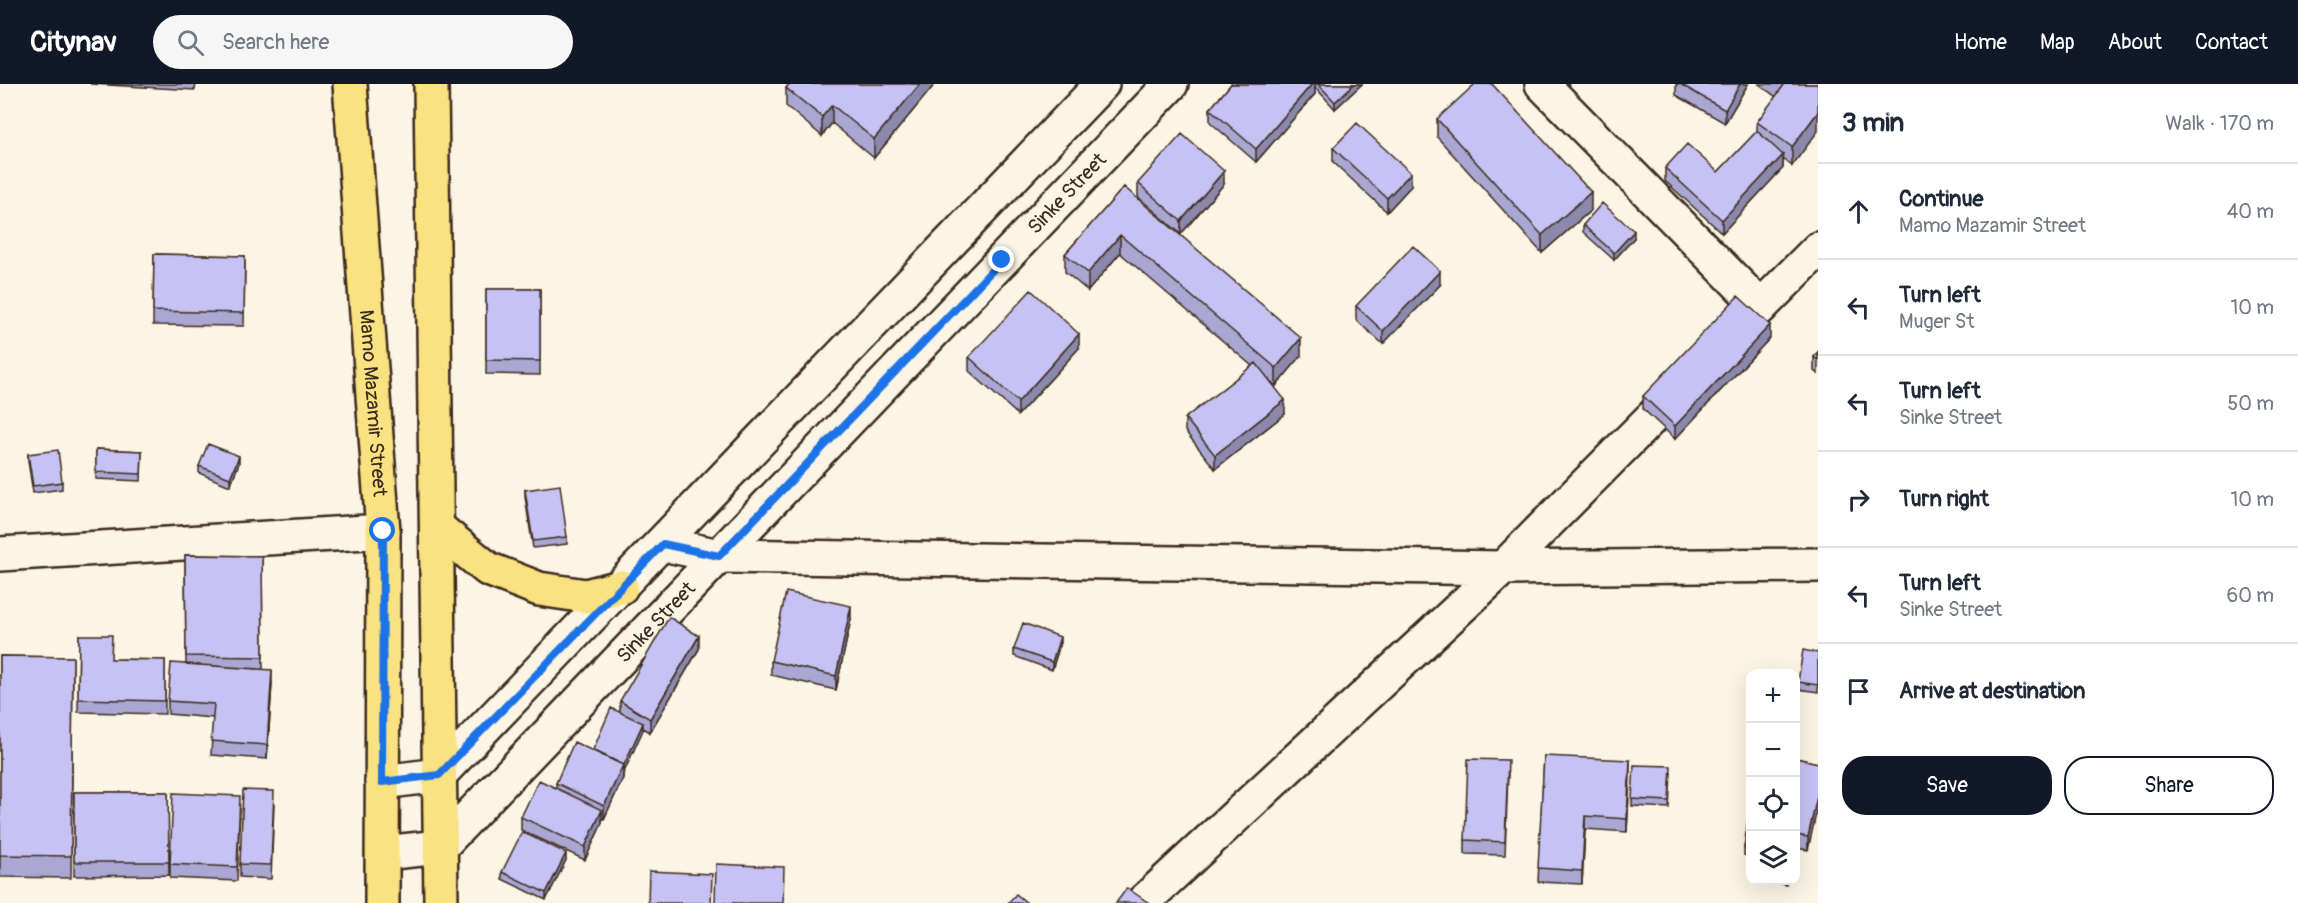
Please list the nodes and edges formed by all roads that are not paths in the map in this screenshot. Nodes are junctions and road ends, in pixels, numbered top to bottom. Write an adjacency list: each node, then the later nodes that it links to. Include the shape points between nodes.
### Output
1 (350, 84): 9 (main road, Mamo Mazamir Street)
2 (431, 84): 8 (main road)
3 (1102, 84): 10 (street)
4 (1171, 84): 12 (street, Sinke Street)
5 (1542, 84): 7 (street)
6 (1818, 249): 7 (street)
7 (1761, 307): 14 (street)
8 (438, 528): 15 (main road, via 488,569 539,589 586,596); 16 (main road)
9 (383, 531): 11 (street); 17 (main road, Mamo Mazamir Street)
10 (663, 544): 12 (street); 15 (street)
11 (0, 554)
12 (719, 556): 14 (street); 18 (street, Sinke Street)
13 (1818, 565): 14 (street)
14 (1503, 568): 22 (street)
15 (621, 587): 16 (street)
16 (439, 775): 17 (street); 18 (main road)
17 (382, 782): 19 (main road, Mamo Mazamir Street)
18 (440, 847): 19 (street); 21 (main road)
19 (382, 853): 20 (main road, Mamo Mazamir Street)
20 (382, 903)
21 (441, 903)
22 (1142, 903)

